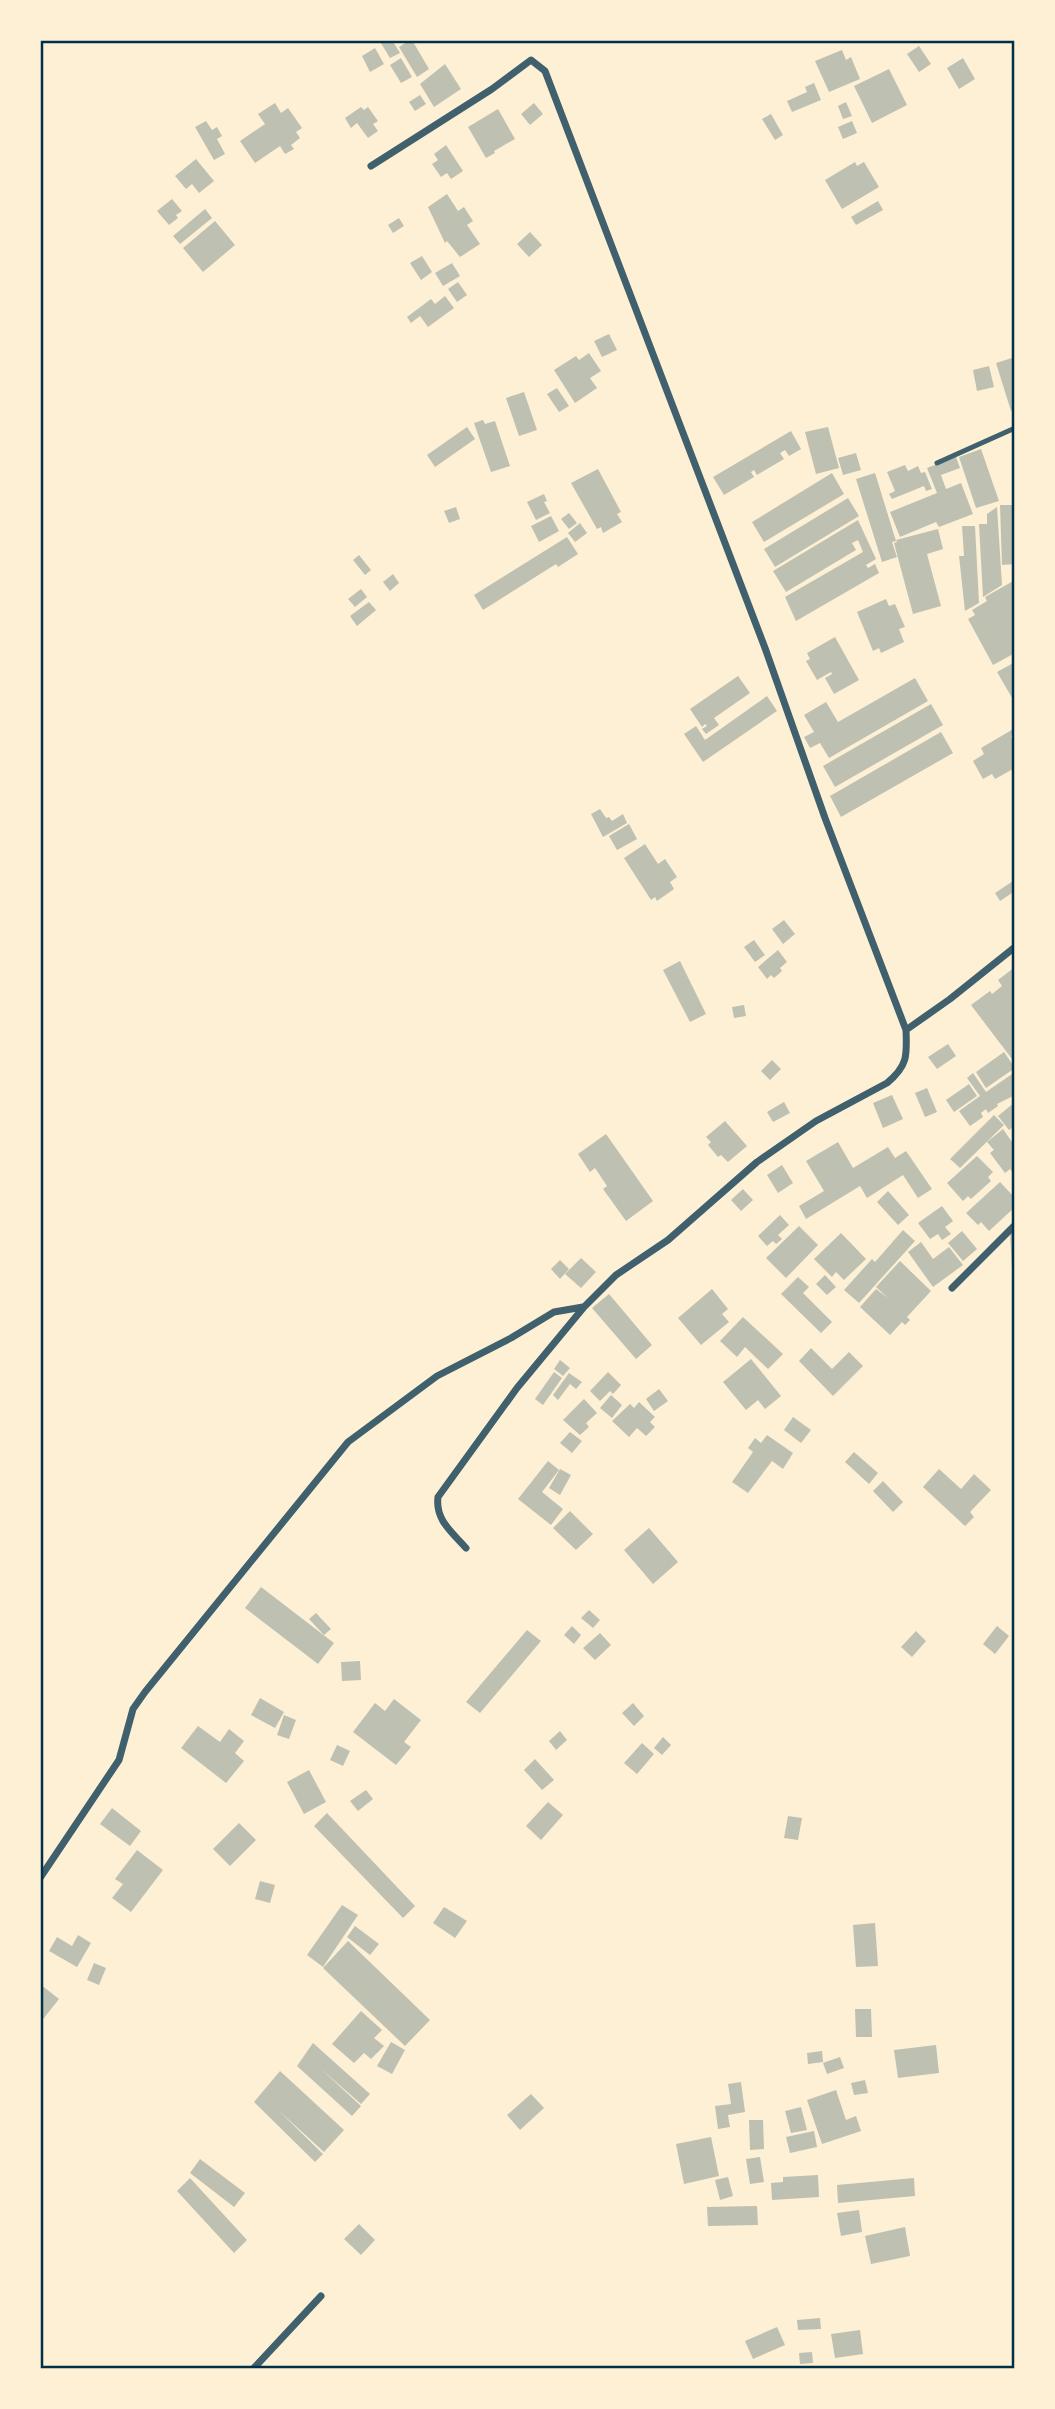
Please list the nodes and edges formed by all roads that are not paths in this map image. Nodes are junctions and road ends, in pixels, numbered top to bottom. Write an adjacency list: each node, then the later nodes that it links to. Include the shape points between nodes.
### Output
1 (371, 166): 5 (street, via 531,60 545,71)
2 (1015, 428): 3 (lane)
3 (937, 463)
4 (1015, 947): 5 (street)
5 (906, 1030): 8 (street, via 907,1054 901,1070 887,1083 816,1121 757,1162 668,1240 616,1275)
6 (1015, 1225): 7 (street)
7 (953, 1289)
8 (584, 1307): 9 (street, via 517,1388 438,1497 439,1517); 10 (street, via 554,1312 437,1376 348,1442 145,1692 133,1709 119,1760)
9 (466, 1548)
10 (40, 1878)
11 (321, 2296): 12 (street)
12 (253, 2369)

